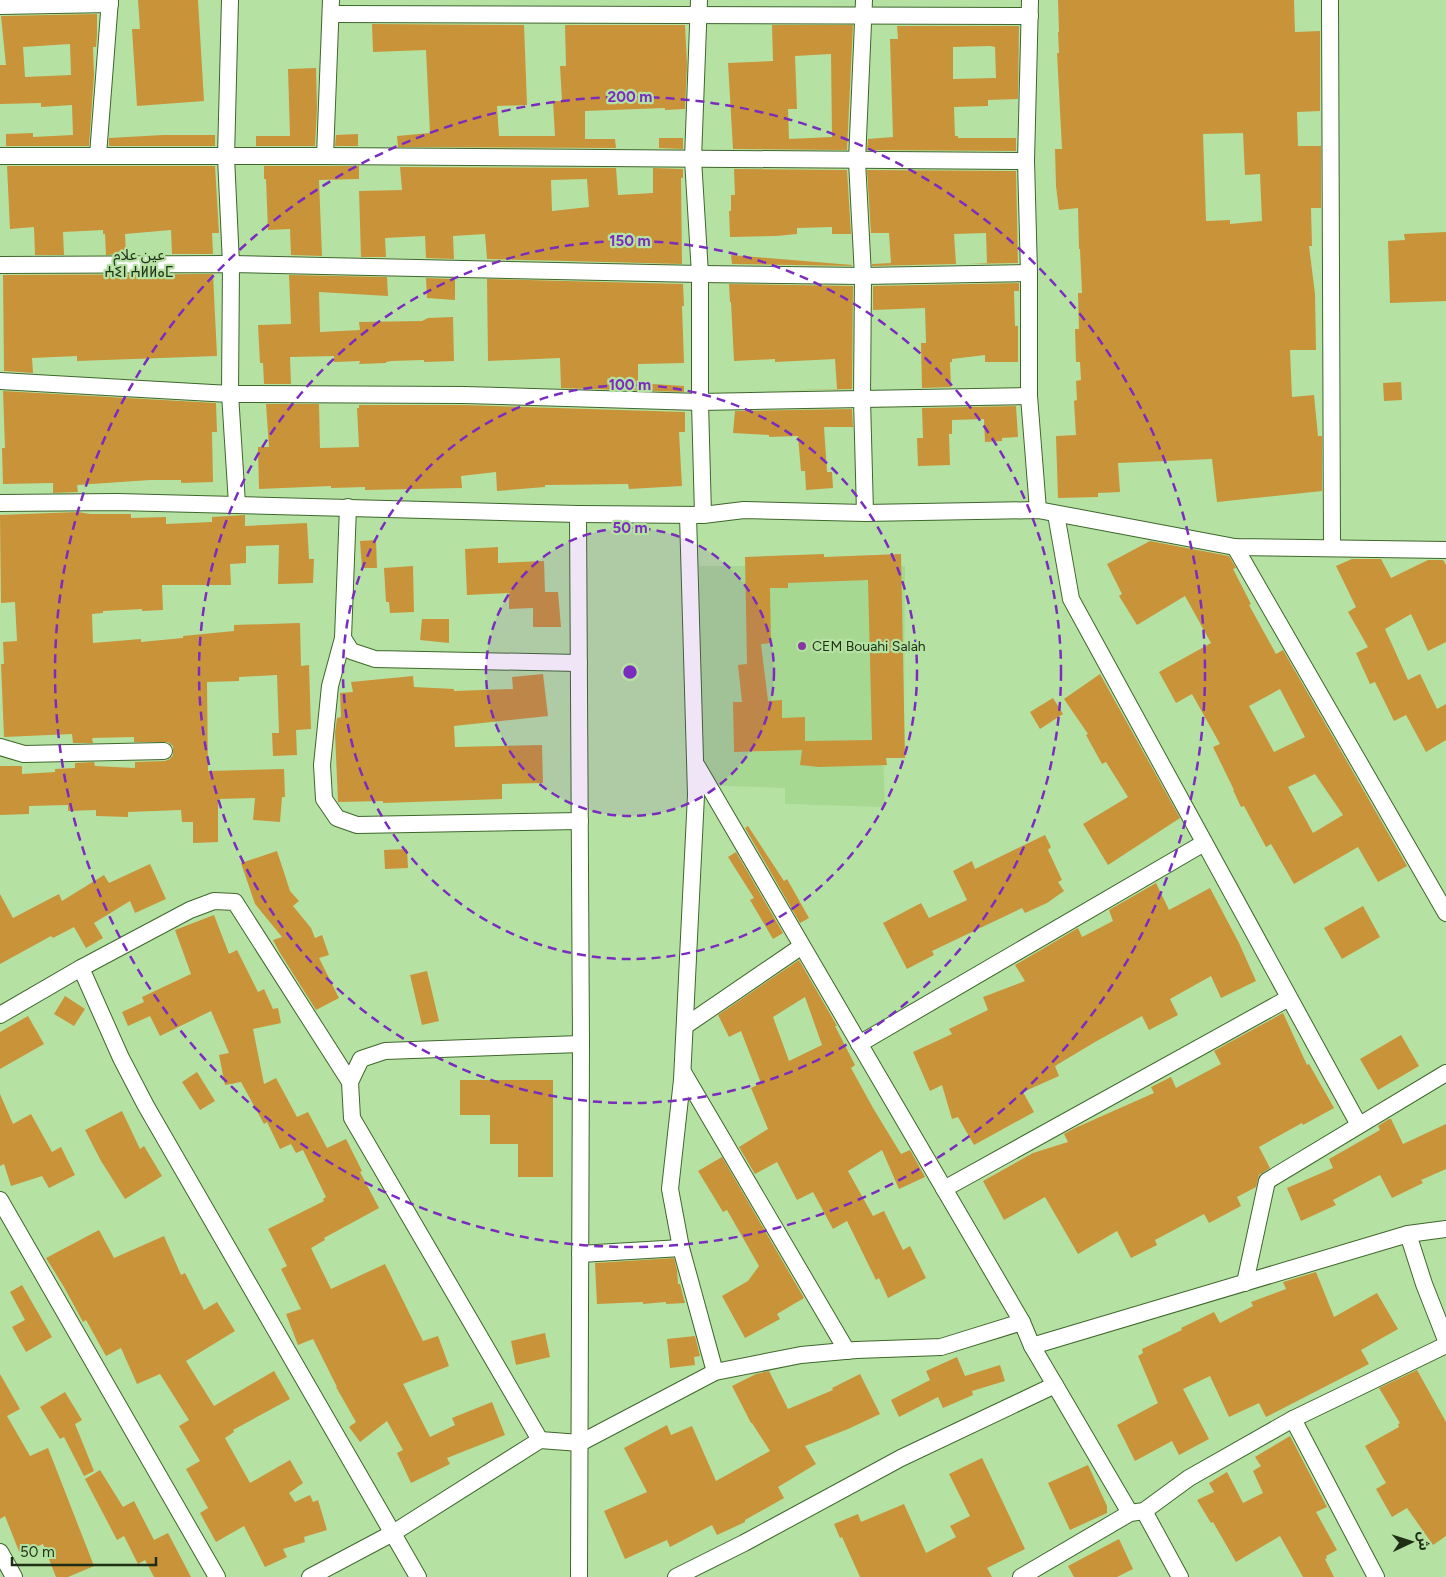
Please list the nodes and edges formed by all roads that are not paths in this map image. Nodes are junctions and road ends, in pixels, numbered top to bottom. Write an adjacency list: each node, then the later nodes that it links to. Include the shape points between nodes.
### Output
1 (230, 0): 12 (street)
2 (1330, 0): 35 (street)
3 (110, 2): 4 (street); 9 (street)
4 (0, 6)
5 (331, 7): 6 (street); 11 (street)
6 (699, 7): 7 (street); 13 (street)
7 (864, 8): 8 (street); 14 (street)
8 (1030, 8): 15 (street)
9 (98, 155): 10 (street); 12 (street)
10 (0, 156)
11 (325, 156): 12 (street); 13 (street)
12 (226, 157): 16 (street)
13 (693, 159): 14 (street); 19 (street)
14 (857, 161): 15 (street); 20 (street)
15 (1026, 161): 18 (street)
16 (231, 264): 17 (street); 19 (street); 22 (street)
17 (0, 265)
18 (1029, 273): 20 (street); 23 (street)
19 (700, 274): 20 (street); 25 (street)
20 (863, 276): 24 (street)
21 (0, 381): 22 (street)
22 (230, 394): 25 (street, via 464,394); 27 (street)
23 (1029, 396): 24 (street); 29 (street)
24 (862, 399): 25 (street); 30 (street)
25 (700, 402): 32 (street)
26 (0, 502): 27 (street)
27 (237, 504): 28 (street)
28 (348, 507): 31 (street); 37 (street)
29 (1038, 510): 30 (street); 33 (street)
30 (865, 513): 32 (street, via 744,510)
31 (578, 514): 32 (street); 38 (street)
32 (695, 514): 41 (street)
33 (1056, 514): 34 (street); 43 (street, via 1071,599)
34 (1235, 547): 35 (street); 44 (street)
35 (1332, 548): 36 (street)
36 (1446, 550)
37 (343, 638): 38 (street, via 351,651 375,659); 42 (street, via 330,686 322,765 324,799 337,818 357,825)
38 (579, 663): 42 (street)
39 (0, 747): 40 (street, via 24,754)
40 (164, 751)
41 (696, 764): 45 (street); 49 (street)
42 (580, 822): 50 (street)
43 (1204, 843): 47 (street); 51 (street)
44 (1446, 913)
45 (802, 946): 49 (street); 51 (street)
46 (81, 968): 48 (street); 54 (street, via 190,910 214,901 235,902); 74 (street, via 146,1106)
47 (1289, 998): 55 (street); 56 (street)
48 (0, 1015)
49 (685, 1026): 52 (street)
50 (582, 1044): 54 (street, via 385,1051 361,1059); 61 (street)
51 (859, 1044): 56 (street)
52 (682, 1072): 60 (street, via 670,1188); 67 (street)
53 (1446, 1072): 55 (street)
54 (350, 1082): 71 (street, via 352,1118)
55 (1359, 1125): 62 (street, via 1267,1181)
56 (944, 1189): 63 (street)
57 (0, 1200): 77 (street)
58 (1446, 1229): 59 (street)
59 (1408, 1234): 62 (street); 64 (street)
60 (681, 1248): 61 (street); 68 (street)
61 (580, 1254): 72 (street)
62 (1245, 1283): 66 (street)
63 (1022, 1322): 66 (street); 67 (street, via 942,1347)
64 (1446, 1340)
65 (1446, 1345): 70 (street)
66 (1032, 1346): 69 (street)
67 (847, 1351): 68 (street, via 801,1355)
68 (715, 1372): 72 (street)
69 (1055, 1385): 73 (street); 81 (street, via 901,1458)
70 (1293, 1419): 73 (street, via 1189,1478); 84 (street)
71 (540, 1440): 72 (street); 74 (street)
72 (580, 1443): 80 (street)
73 (1137, 1512): 82 (street); 83 (street)
74 (393, 1533): 78 (street); 79 (street)
75 (0, 1552): 76 (street)
76 (14, 1577)
77 (217, 1577)
78 (310, 1577)
79 (418, 1577)
80 (579, 1577)
81 (676, 1577)
82 (1021, 1577)
83 (1180, 1577)
84 (1376, 1577)

